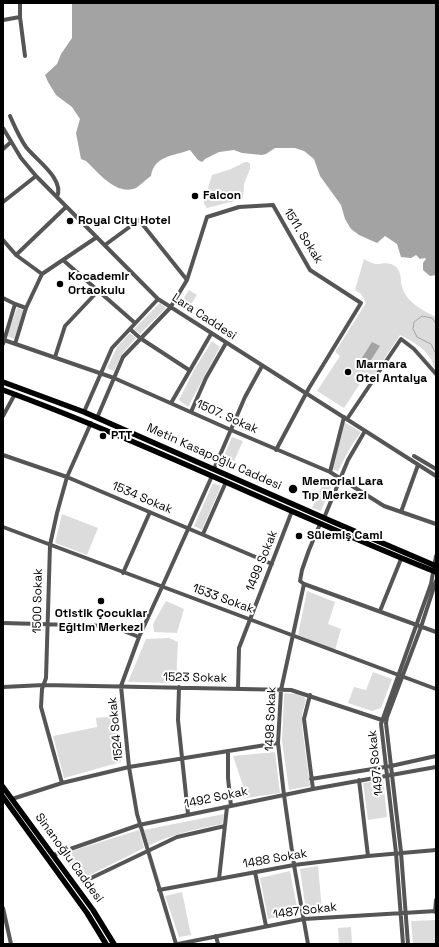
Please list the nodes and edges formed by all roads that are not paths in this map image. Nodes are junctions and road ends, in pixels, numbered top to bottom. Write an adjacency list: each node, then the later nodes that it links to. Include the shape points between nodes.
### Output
1 (20, 3): 2 (street)
2 (20, 17): 3 (street); 4 (street)
3 (3, 20)
4 (25, 56)
5 (10, 116): 10 (street, via 26,147 54,178 58,186)
6 (3, 128): 7 (street, Lara Caddesi)
7 (11, 142): 8 (street); 9 (street, Lara Caddesi)
8 (3, 149)
9 (36, 176): 10 (street, Lara Caddesi); 11 (street)
10 (57, 197): 12 (street, Lara Caddesi)
11 (3, 202)
12 (66, 207): 13 (street, Lara Caddesi); 16 (street)
13 (97, 237): 15 (street, Lara Caddesi); 17 (street)
14 (3, 240): 16 (street)
15 (105, 245): 19 (street, via 139,220); 22 (street, Lara Caddesi)
16 (16, 255): 18 (street)
17 (63, 260): 18 (street); 20 (street)
18 (42, 274): 24 (street)
19 (187, 280): 25 (street, 1511. Sokak); 41 (street, 1511. Sokak, via 206,217 239,207 273,205 310,270 361,303)
20 (98, 291): 26 (street); 33 (street, via 65,326)
21 (3, 298): 23 (street)
22 (158, 299): 25 (street, Lara Caddesi); 26 (street)
23 (15, 304): 24 (street); 30 (street)
24 (26, 308): 32 (street)
25 (170, 308): 28 (street, Lara Caddesi); 29 (street, 1511. Sokak)
26 (135, 323): 27 (street)
27 (130, 329): 29 (street); 36 (street, via 112,348)
28 (211, 334): 31 (street, Lara Caddesi); 35 (street)
29 (140, 338): 35 (street); 38 (street, 1511. Sokak, via 123,357)
30 (4, 342): 32 (street, 1507. Sokak)
31 (226, 343): 34 (street, Lara Caddesi); 45 (street, via 206,378)
32 (15, 344): 33 (street, 1507. Sokak)
33 (55, 357): 36 (street, 1507. Sokak)
34 (262, 366): 41 (street, Lara Caddesi); 50 (street)
35 (189, 370): 43 (street)
36 (101, 372): 38 (street, 1507. Sokak); 44 (street)
37 (436, 374): 48 (street, via 414,349 401,340)
38 (114, 378): 43 (street, 1507. Sokak); 47 (street, 1511. Sokak)
39 (3, 382): 44 (main road, Metin Kasapoğlu Caddesi)
40 (3, 390): 42 (main road, Metin Kasapoğlu Caddesi)
41 (306, 393): 48 (street, Lara Caddesi); 52 (street)
42 (15, 394): 46 (street); 49 (main road, Metin Kasapoğlu Caddesi)
43 (171, 403): 45 (street, 1507. Sokak)
44 (84, 412): 47 (main road, Metin Kasapoğlu Caddesi)
45 (191, 412): 50 (street, 1507. Sokak)
46 (3, 416)
47 (97, 418): 56 (main road, Metin Kasapoğlu Caddesi)
48 (345, 418): 51 (street, Lara Caddesi); 58 (street)
49 (91, 423): 59 (main road, Metin Kasapoğlu Caddesi); 61 (street, 1500 Sokak)
50 (230, 430): 52 (street, 1507. Sokak); 56 (street)
51 (366, 431): 55 (street, Lara Caddesi); 62 (street, via 348,460)
52 (276, 450): 58 (street, 1507. Sokak)
53 (3, 456): 61 (street, 1534 Sokak)
54 (414, 456): 57 (street)
55 (418, 465): 60 (street, Lara Caddesi); 66 (street)
56 (214, 469): 67 (main road, Metin Kasapoğlu Caddesi)
57 (436, 469)
58 (330, 472): 62 (street, 1507. Sokak)
59 (212, 476): 63 (main road, Metin Kasapoğlu Caddesi); 71 (street, 1524 Sokak)
60 (436, 476)
61 (67, 477): 65 (street, 1534 Sokak); 73 (street, 1500 Sokak)
62 (341, 478): 66 (street, 1507. Sokak, via 384,506); 67 (street)
63 (226, 482): 64 (main road, Metin Kasapoğlu Caddesi); 72 (street)
64 (292, 511): 68 (main road, Metin Kasapoğlu Caddesi); 76 (street, 1499 Sokak)
65 (150, 512): 71 (street, 1534 Sokak); 78 (street)
66 (401, 512): 69 (street, 1507. Sokak)
67 (324, 518): 77 (main road, Metin Kasapoğlu Caddesi)
68 (320, 524): 75 (main road, Metin Kasapoğlu Caddesi); 80 (street, 1498 Sokak, via 302,570 300,581)
69 (436, 524)
70 (3, 527): 73 (street, 1533 Sokak)
71 (189, 528): 72 (street, 1534 Sokak); 81 (street, 1524 Sokak)
72 (203, 534): 76 (street, 1534 Sokak)
73 (50, 545): 78 (street, 1533 Sokak); 85 (street, 1500 Sokak)
74 (436, 556): 77 (street, 1497. Sokak)
75 (401, 559): 77 (main road, Metin Kasapoğlu Caddesi); 82 (street)
76 (272, 564): 83 (street, 1499 Sokak)
77 (435, 568): 86 (street, 1497. Sokak)
78 (123, 573): 81 (street, 1533 Sokak)
79 (436, 581): 86 (street, 1497. Sokak)
80 (304, 584): 82 (street); 88 (street, 1498 Sokak)
81 (162, 587): 83 (street, 1533 Sokak); 89 (street, 1524 Sokak)
82 (380, 611): 86 (street)
83 (250, 620): 88 (street, 1533 Sokak); 95 (street, 1499 Sokak, via 239,650)
84 (3, 623): 85 (street)
85 (48, 624): 89 (street, via 111,626); 91 (street, 1500 Sokak)
86 (419, 626): 87 (street); 90 (street, 1497. Sokak)
87 (436, 632)
88 (294, 636): 90 (street, 1533 Sokak); 97 (street, 1498 Sokak)
89 (139, 637): 92 (street, 1524 Sokak)
90 (401, 677): 96 (street, 1533 Sokak); 99 (street, 1497. Sokak); 106 (street, 1497. Sokak, via 386,723)
91 (44, 685): 92 (street, 1523 Sokak); 93 (street, 1523 Sokak); 112 (street, 1500 Sokak, via 41,692 41,707)
92 (121, 686): 94 (street, 1523 Sokak); 104 (street, 1524 Sokak)
93 (3, 687)
94 (178, 687): 95 (street, 1523 Sokak); 103 (street)
95 (238, 689): 97 (street, 1523 Sokak)
96 (436, 689)
97 (281, 690): 98 (street, 1523 Sokak, via 291,690); 100 (street, 1498 Sokak)
98 (310, 696): 99 (street, 1523 Sokak); 110 (street, via 304,719)
99 (382, 720): 105 (street, 1497. Sokak)
100 (278, 743): 101 (street); 115 (street, 1498 Sokak)
101 (228, 750): 103 (street); 118 (street)
102 (436, 756): 106 (street)
103 (182, 758): 104 (street); 119 (street)
104 (129, 766): 112 (street); 120 (street, 1524 Sokak)
105 (386, 766): 106 (street); 109 (street, 1497. Sokak); 110 (street)
106 (391, 766): 108 (street, 1497. Sokak)
107 (436, 767): 108 (street)
108 (392, 775): 109 (street, 1492 Sokak); 124 (street, 1497. Sokak)
109 (387, 776): 111 (street, 1492 Sokak); 124 (street, 1497. Sokak)
110 (311, 779): 114 (street)
111 (359, 780): 114 (street, 1492 Sokak); 126 (street)
112 (62, 783): 117 (street)
113 (3, 787): 117 (main road, Si̇nanoğlu Caddesi)
114 (313, 789): 115 (street, 1492 Sokak)
115 (284, 794): 118 (street, 1492 Sokak); 127 (street, 1498 Sokak)
116 (3, 797): 140 (main road, Si̇nanoğlu Caddesi, via 88,913)
117 (12, 799): 125 (main road, Si̇nanoğlu Caddesi)
118 (229, 806): 119 (street, 1492 Sokak); 121 (street)
119 (188, 814): 120 (street, 1492 Sokak)
120 (139, 825): 123 (street, 1524 Sokak); 125 (street, 1492 Sokak)
121 (225, 826): 123 (street, via 177,837); 129 (street)
122 (436, 850): 124 (street, 1488 Sokak)
123 (148, 852): 130 (street); 131 (street, 1524 Sokak)
124 (398, 853): 126 (street, 1488 Sokak); 135 (street, 1497. Sokak)
125 (54, 855): 141 (main road, Si̇nanoğlu Caddesi)
126 (368, 856): 127 (street, 1488 Sokak)
127 (294, 865): 128 (street, 1488 Sokak); 136 (street, 1498 Sokak)
128 (255, 872): 129 (street, 1488 Sokak); 137 (street)
129 (220, 879): 131 (street, 1488 Sokak)
130 (85, 881)
131 (159, 890): 142 (street, 1524 Sokak)
132 (436, 900): 134 (street)
133 (3, 908): 139 (street)
134 (436, 912): 135 (street, 1487 Sokak)
135 (403, 913): 136 (street, 1487 Sokak); 145 (street, 1497. Sokak); 146 (street, 1497. Sokak)
136 (304, 919): 137 (street, 1487 Sokak); 144 (street, 1498 Sokak)
137 (266, 926): 138 (street, 1487 Sokak)
138 (216, 936): 142 (street, 1487 Sokak); 143 (street)
139 (11, 944)
140 (106, 944)
141 (114, 944)
142 (177, 944)
143 (218, 944)
144 (308, 944)
145 (403, 944)
146 (408, 944)

